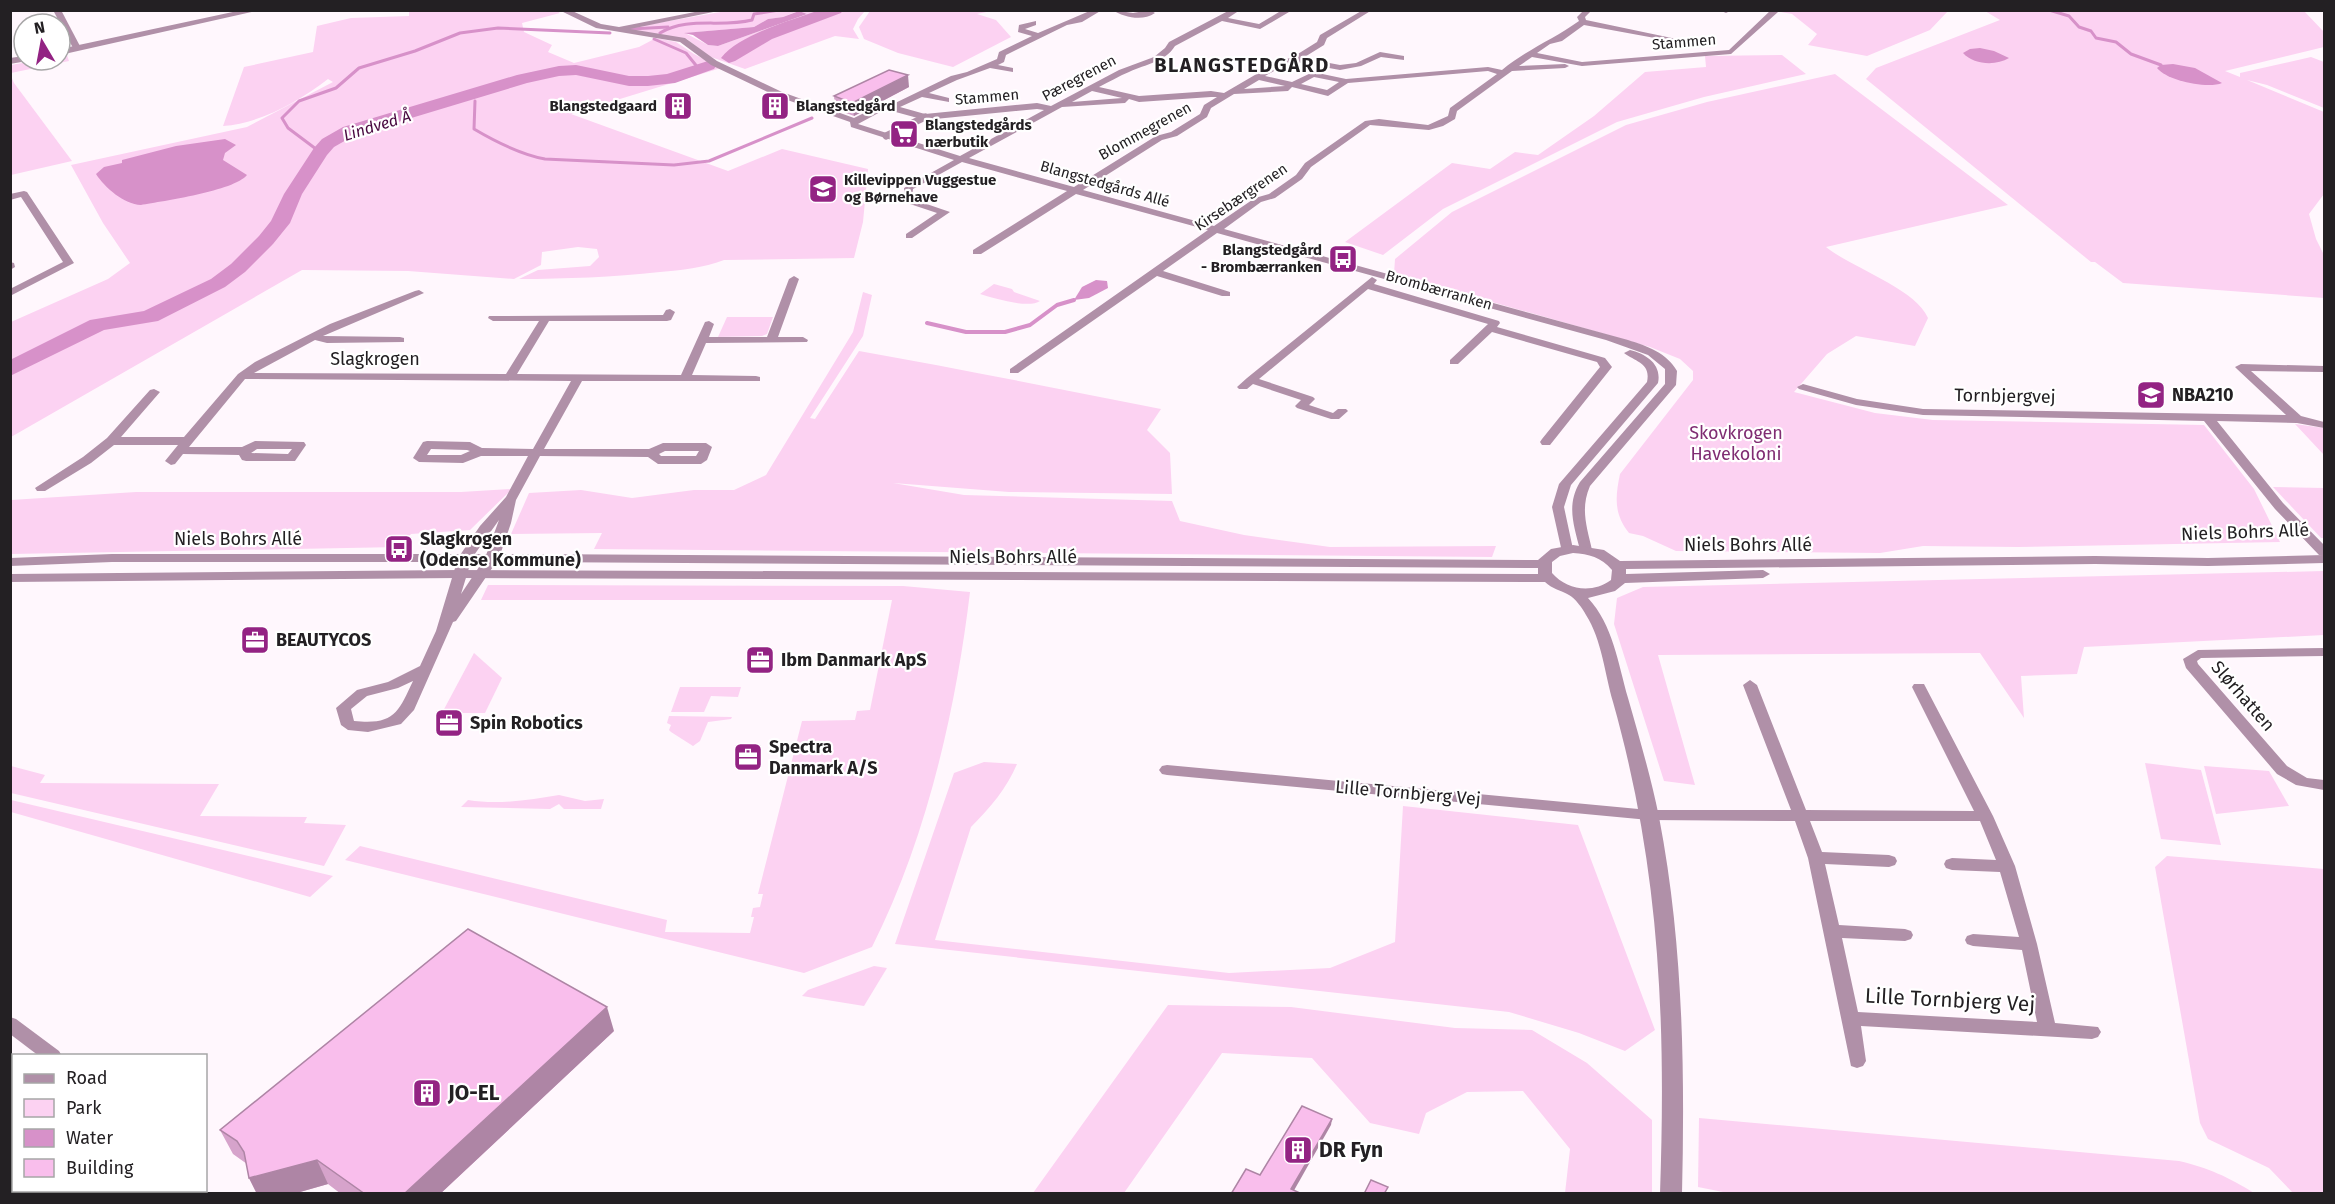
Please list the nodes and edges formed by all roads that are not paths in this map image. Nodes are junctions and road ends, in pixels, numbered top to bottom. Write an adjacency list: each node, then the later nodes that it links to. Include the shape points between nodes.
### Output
1 (57, 10): 20 (street)
2 (256, 10): 12 (street)
3 (562, 10): 17 (street, Blangstedgårds Allé, via 588,23)
4 (720, 10): 17 (street)
5 (1099, 10): 18 (street)
6 (1114, 10): 13 (street)
7 (1237, 10): 14 (street, Pæregrenen)
8 (1279, 10): 14 (street, via 1286,12 1260,27)
9 (1369, 10): 24 (street, Blommegrenen, via 1323,37 1321,44)
10 (1589, 10): 15 (street, Kirsebærgrenen, via 1581,17)
11 (1773, 12): 25 (street, Stammen, via 1731,52)
12 (231, 13): 20 (street)
13 (1134, 15)
14 (1219, 18): 32 (street, Pæregrenen, via 1150,60)
15 (1583, 22): 19 (street); 22 (street, Kirsebærgrenen)
16 (1033, 23): 18 (street, via 1021,30)
17 (616, 30): 40 (street, Blangstedgårds Allé, via 682,40 704,56 779,94)
18 (1038, 36): 26 (street)
19 (1682, 41)
20 (77, 48): 21 (street)
21 (72, 49)
22 (1530, 54): 25 (street, Stammen); 28 (street, Kirsebærgrenen)
23 (1401, 58): 24 (street, via 1380,54 1361,66 1338,68)
24 (1296, 59): 29 (street, Blommegrenen)
25 (1582, 64): 28 (street, Stammen)
26 (989, 65): 27 (street); 33 (street)
27 (1010, 70)
28 (1506, 71): 30 (street, Stammen, via 1488,69); 45 (street, Kirsebærgrenen, via 1453,110 1452,117 1441,125 1408,129 1368,123 1308,165 1299,177 1272,196 1258,200)
29 (1257, 77): 31 (street, Stammen); 34 (street, Blommegrenen)
30 (1347, 81): 31 (street, Stammen, via 1328,93); 31 (street, Stammen, via 1313,74)
31 (1298, 86): 34 (street, Stammen)
32 (1090, 88): 35 (street, Stammen); 37 (street, Pæregrenen)
33 (922, 94): 36 (street); 38 (street)
34 (1229, 94): 35 (street, Stammen); 43 (street, Blommegrenen, via 1174,134 1159,138)
35 (1139, 99): 37 (street, Stammen)
36 (946, 100)
37 (1054, 107): 39 (street, Stammen); 42 (street, Pæregrenen)
38 (892, 108): 39 (street, Stammen); 40 (street, via 882,108)
39 (925, 117): 41 (street, Stammen)
40 (854, 121): 41 (street, Blangstedgårds Allé, via 854,125)
41 (886, 136): 42 (street, Blangstedgårds Allé)
42 (961, 159): 43 (street, Blangstedgårds Allé); 46 (street, Pæregrenen, via 909,188 907,200 945,212)
43 (1073, 190): 45 (street, Blangstedgårds Allé); 47 (street, Blommegrenen)
44 (10, 197): 52 (street, via 24,194 69,263)
45 (1216, 231): 48 (street, Kirsebærgrenen); 49 (street, Blangstedgårds Allé)
46 (909, 236)
47 (977, 252)
48 (1156, 272): 54 (street); 68 (street, Kirsebærgrenen)
49 (1379, 276): 51 (street, Brombærranken); 56 (street, Blangstedgårds Allé)
50 (794, 279): 64 (street)
51 (1367, 285): 60 (street, Brombærranken, via 1495,322); 78 (street, Brombærranken, via 1247,383 1309,399 1301,406 1335,417)
52 (10, 293)
53 (419, 293): 61 (street, Slagkrogen)
54 (1226, 294)
55 (670, 312): 58 (street, via 667,318)
56 (1511, 313): 92 (street, Blangstedgårds Allé, via 1635,355 1653,368 1655,375 1564,484 1558,507); 93 (street, Blangstedgårds Allé, via 1640,348 1664,361 1672,375 1670,385 1577,498)
57 (493, 318): 58 (street)
58 (546, 318): 70 (street)
59 (709, 324): 63 (street)
60 (1490, 328): 66 (street, Brombærranken); 83 (street, Brombærranken, via 1601,360 1606,367)
61 (313, 336): 62 (street, Slagkrogen); 69 (street, Slagkrogen)
62 (400, 340)
63 (702, 340): 64 (street); 72 (street)
64 (771, 340): 65 (street)
65 (803, 340)
66 (1454, 362)
67 (2325, 369): 80 (street, via 2241,367)
68 (1014, 371)
69 (242, 376): 70 (street, Slagkrogen); 84 (street, Slagkrogen)
70 (509, 378): 71 (street, Slagkrogen)
71 (578, 378): 72 (street, Slagkrogen); 87 (street)
72 (685, 379): 73 (street, Slagkrogen)
73 (756, 379)
74 (1803, 387): 79 (street, Tornbjergvej, via 1856,402 1923,412)
75 (154, 392): 77 (street)
76 (128, 405): 77 (street)
77 (143, 405): 82 (street)
78 (1342, 411)
79 (2208, 418): 80 (street, Tornbjergvej); 94 (street, via 2279,507)
80 (2297, 419): 81 (street, Tornbjergvej)
81 (2325, 425)
82 (111, 441): 84 (street); 90 (street)
83 (1546, 442)
84 (183, 446): 85 (street); 89 (street, Slagkrogen)
85 (244, 451)
86 (479, 452): 87 (street)
87 (537, 452): 88 (street); 91 (street)
88 (651, 453)
89 (171, 461)
90 (41, 488)
91 (511, 498): 96 (street, via 484,529); 97 (street)
92 (1567, 549): 93 (street); 98 (street, via 1551,554)
93 (1586, 550): 99 (street, via 1604,555)
94 (2323, 552): 99 (street, Niels Bohrs Allé, via 2208,562 1880,564 1742,576)
95 (10, 562): 96 (street, Niels Bohrs Allé, via 112,558)
96 (462, 566): 97 (street, Niels Bohrs Allé); 97 (street); 100 (street, Niels Bohrs Allé, via 289,576); 104 (street)
97 (486, 566): 98 (street, Niels Bohrs Allé); 98 (street, Niels Bohrs Allé, via 582,565 663,558); 104 (street)
98 (1546, 571): 101 (street, via 1559,586)
99 (1618, 572): 102 (street, via 1612,587)
100 (10, 578)
101 (1575, 592): 102 (street); 103 (street)
102 (1598, 592): 103 (street)
103 (1595, 617): 111 (street, via 1630,729)
104 (443, 631): 106 (street)
105 (2325, 652): 110 (street, Slørhatten, via 2198,654 2190,659 2191,665 2282,770 2293,779)
106 (427, 668): 106 (street, via 407,710 396,721 368,727 348,725 343,708 362,693)
107 (1750, 685): 112 (street, Lille Tornbjerg Vej)
108 (1919, 687): 113 (street, Lille Tornbjerg Vej)
109 (1167, 770): 111 (street, Lille Tornbjerg Vej)
110 (2325, 785)
111 (1649, 815): 112 (street, Lille Tornbjerg Vej); 128 (street, via 1672,982 1675,1097)
112 (1802, 816): 113 (street, Lille Tornbjerg Vej); 114 (street, Lille Tornbjerg Vej)
113 (1985, 816): 117 (street, Lille Tornbjerg Vej)
114 (1816, 858): 115 (street); 118 (street, Lille Tornbjerg Vej)
115 (1889, 861)
116 (1952, 864): 117 (street)
117 (2007, 866): 121 (street, Lille Tornbjerg Vej)
118 (1833, 931): 119 (street); 122 (street, Lille Tornbjerg Vej)
119 (1905, 935)
120 (1973, 940): 121 (street)
121 (2029, 944): 124 (street, Lille Tornbjerg Vej)
122 (1851, 1019): 124 (street, Lille Tornbjerg Vej); 127 (street, Lille Tornbjerg Vej)
123 (10, 1024): 126 (street)
124 (2047, 1029): 125 (street, Lille Tornbjerg Vej)
125 (2092, 1032)
126 (50, 1054)
127 (1857, 1061)
128 (1671, 1194)

